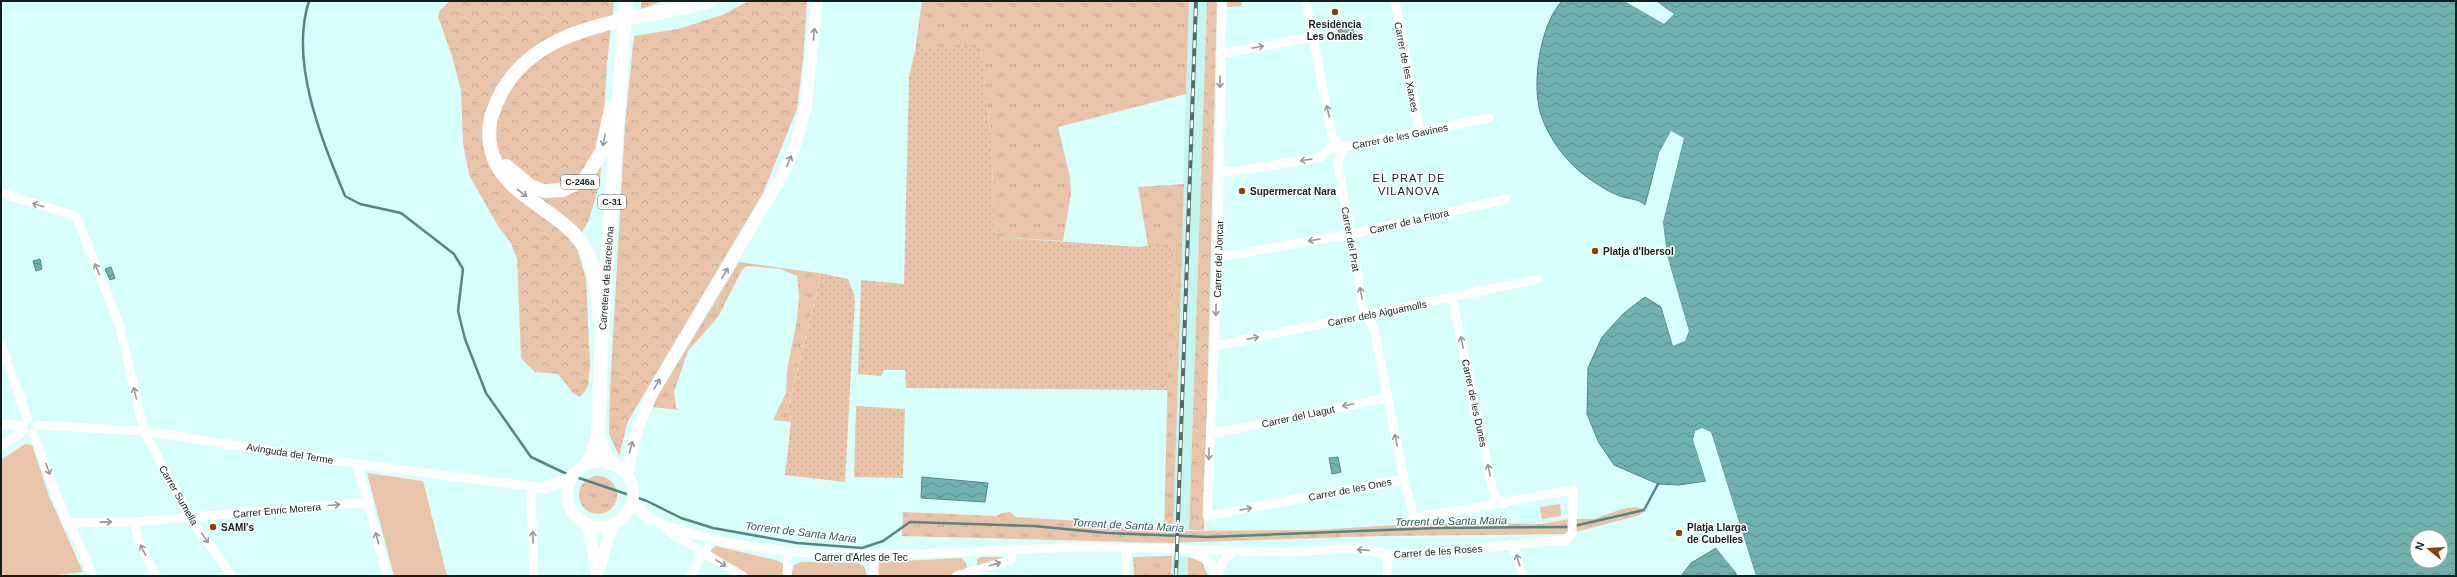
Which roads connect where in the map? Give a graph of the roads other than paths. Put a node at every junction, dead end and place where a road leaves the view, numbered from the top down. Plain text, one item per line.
1 (626, 1) edge
2 (710, 1) edge
3 (817, 1) edge
4 (1222, 1) edge
5 (1306, 1) edge
6 (1395, 1) edge
7 (1313, 37) junction
8 (1220, 54) junction
9 (621, 75) junction
10 (1489, 118) dead end
11 (1420, 132) junction
12 (488, 137) junction
13 (1341, 146) junction
14 (1220, 173) junction
15 (1, 193) edge
16 (1506, 199) dead end
17 (1351, 234) junction
18 (1218, 257) junction
19 (1538, 279) dead end
20 (1452, 298) junction
21 (1365, 314) junction
22 (602, 330) junction
23 (1, 344) edge
24 (1215, 346) junction
25 (1387, 398) junction
26 (1, 424) edge
27 (29, 427) junction
28 (144, 431) junction
29 (1210, 434) junction
30 (598, 436) junction
31 (1, 446) edge
32 (588, 463) junction
33 (610, 463) junction
34 (357, 464) junction
35 (627, 475) junction
36 (573, 476) junction
37 (1404, 479) junction
38 (539, 488) junction
39 (632, 496) junction
40 (1494, 496) junction
41 (368, 502) junction
42 (568, 502) junction
43 (1504, 504) junction
44 (1487, 506) junction
45 (625, 515) junction
46 (1207, 516) joint
47 (190, 518) junction
48 (649, 519) junction
49 (134, 522) junction
50 (67, 523) junction
51 (588, 524) junction
52 (612, 525) junction
53 (665, 526) junction
54 (710, 540) junction
55 (1566, 540) joint
56 (1512, 543) junction
57 (1127, 548) junction
58 (1190, 550) junction
59 (1234, 551) junction
60 (1013, 552) junction
61 (704, 553) junction
62 (971, 554) junction
63 (1388, 554) junction
64 (788, 555) junction
65 (874, 559) junction
66 (598, 574) edge
67 (971, 574) edge
68 (93, 576) edge
69 (156, 576) edge
70 (232, 576) edge
71 (387, 576) edge
72 (534, 576) edge
73 (690, 576) edge
74 (743, 576) edge
75 (787, 576) edge
76 (874, 576) edge
77 (956, 576) edge
78 (1125, 576) edge
79 (1217, 576) edge
80 (1387, 576) edge
81 (1523, 576) edge

1 - 9 highway, Carretera de Barcelona / C-31
2 - 12 highway
35 -> 3 main road
4 - 8 street, Carrer del Joncar
5 - 7 street
6 - 11 street, Carrer de les Xarxes
8 -> 7 street
13 -> 7 street
8 -> 14 street, Carrer del Joncar
9 -> 12 highway, C-246a
9 - 22 highway, Carretera de Barcelona / C-31
10 - 11 street, Carrer de les Gavines
11 - 13 street, Carrer de les Gavines
12 -> 22 highway
13 -> 14 street, Carrer de les Gavines
13 - 17 street, Carrer del Prat
14 - 18 street, Carrer del Joncar
28 -> 15 street, Carrer Sumella
16 - 17 street, Carrer de la Fitora
17 -> 18 street, Carrer de la Fitora
21 -> 17 street, Carrer del Prat
18 -> 24 street, Carrer del Joncar
19 - 20 street, Carrer dels Aiguamolls
20 - 21 street, Carrer dels Aiguamolls
40 -> 20 street, Carrer de les Dunes
24 -> 21 street, Carrer dels Aiguamolls
21 - 25 street, Carrer del Prat
22 - 30 highway, Carretera de Barcelona / C-31
23 - 27 street
24 - 29 street, Carrer del Joncar
25 -> 29 street, Carrer del Llagut
37 -> 25 street, Carrer del Prat
26 - 27 street, Avinguda del Terme
27 - 28 street, Avinguda del Terme
27 - 31 street
27 -> 50 street
28 - 34 street, Avinguda del Terme
28 - 47 street, Carrer Sumella
29 -> 46 street, Carrer del Joncar
30 - 32 highway, C-31
30 - 33 highway, C-31
32 - 33 main road
32 - 36 main road
33 - 35 main road
34 - 38 street, Avinguda del Terme
34 - 41 street
35 - 39 main road
36 - 38 main road
36 - 42 main road
37 - 44 street, Carrer de les Ones
46 -> 37 street, Carrer de les Ones
38 - 42 main road
72 -> 38 street
39 - 45 main road
39 - 48 main road
40 - 43 street
40 - 44 street
47 -> 41 street, Carrer Enric Morera
71 -> 41 street
42 - 51 main road
43 - 44 street, Carrer de les Ones
43 - 55 street, Carrer de les Ones
45 - 48 main road
45 - 52 main road
47 - 49 street, Carrer Enric Morera
47 -> 70 street, Carrer Sumella
48 - 53 street, Carrer d'Arles de Tec
50 -> 49 street, Carrer Enric Morera
69 -> 49 street
50 - 68 street
51 - 52 main road
51 - 66 main road
52 - 66 main road
53 - 54 street, Carrer d'Arles de Tec
53 - 61 street, Carrer d'Arles de Tec
54 - 61 street
54 - 64 street, Carrer d'Arles de Tec
55 - 56 street, Carrer de les Roses
56 - 63 street, Carrer de les Roses
81 -> 56 street
57 - 58 street, Carrer d'Arles de Tec
57 - 60 street, Carrer d'Arles de Tec
57 - 78 street
58 - 59 street, Carrer de les Roses
58 - 79 street
63 -> 59 street, Carrer de les Roses
59 - 79 street
60 - 62 street, Carrer d'Arles de Tec
67 -> 60 street
61 - 73 street
61 -> 74 street, Carrer d'Arles de Tec
62 - 65 street, Carrer d'Arles de Tec
62 - 67 street
63 - 80 street
64 - 65 street, Carrer d'Arles de Tec
64 - 75 street
65 - 76 street
67 - 77 street

